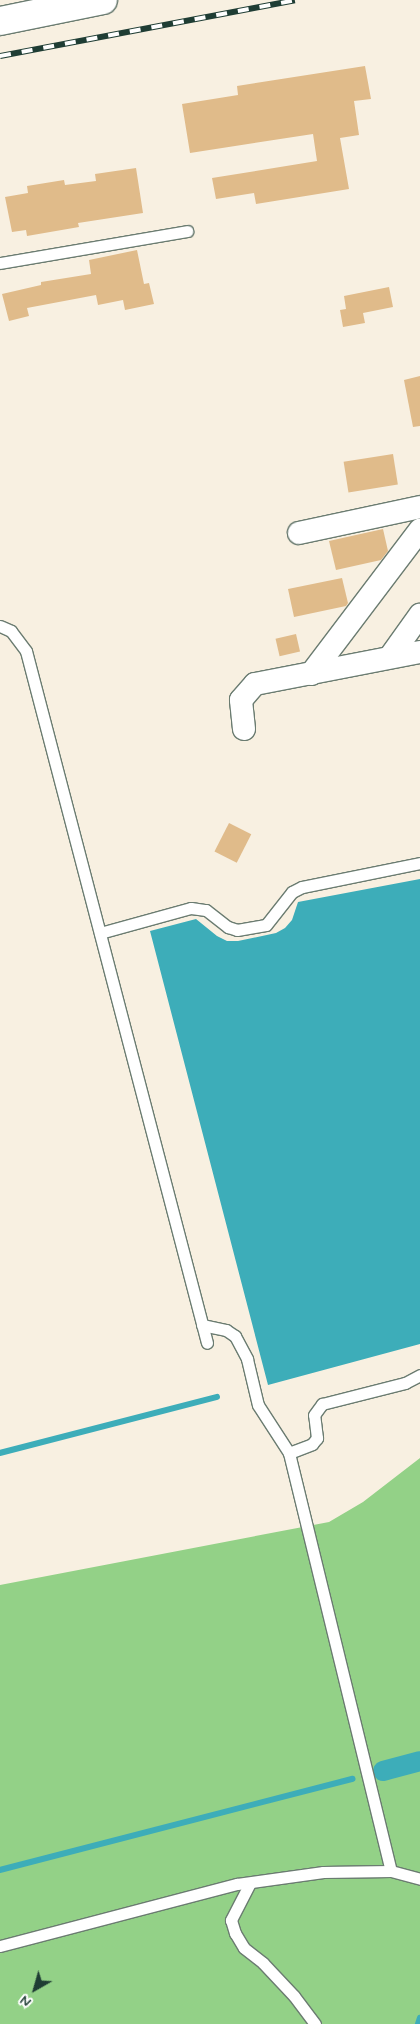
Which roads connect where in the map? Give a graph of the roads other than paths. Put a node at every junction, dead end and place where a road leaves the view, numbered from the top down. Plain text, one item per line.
1 (103, 0) edge
2 (0, 22) edge
3 (187, 231) dead end
4 (0, 263) edge
5 (420, 507) edge
6 (420, 530) edge
7 (299, 533) dead end
8 (420, 615) edge
9 (0, 626) edge
10 (420, 652) edge
11 (390, 657) junction
12 (311, 674) junction
13 (244, 729) dead end
14 (420, 863) edge
15 (100, 933) junction
16 (202, 1325) junction
17 (206, 1343) dead end
18 (420, 1375) edge
19 (289, 1453) junction
20 (391, 1871) junction
21 (420, 1879) edge
22 (250, 1883) junction
23 (0, 1946) edge
24 (315, 2024) edge

1 - 2 main road
3 - 4 lane
5 - 7 street
6 - 12 street
8 - 11 street
9 - 15 lane
10 - 11 street
11 - 12 street
12 - 13 street
14 - 15 lane
15 - 16 lane
16 - 17 lane
16 - 19 lane
18 - 19 lane
19 - 20 lane
20 - 21 lane
20 - 22 lane
22 - 23 lane
22 - 24 lane

